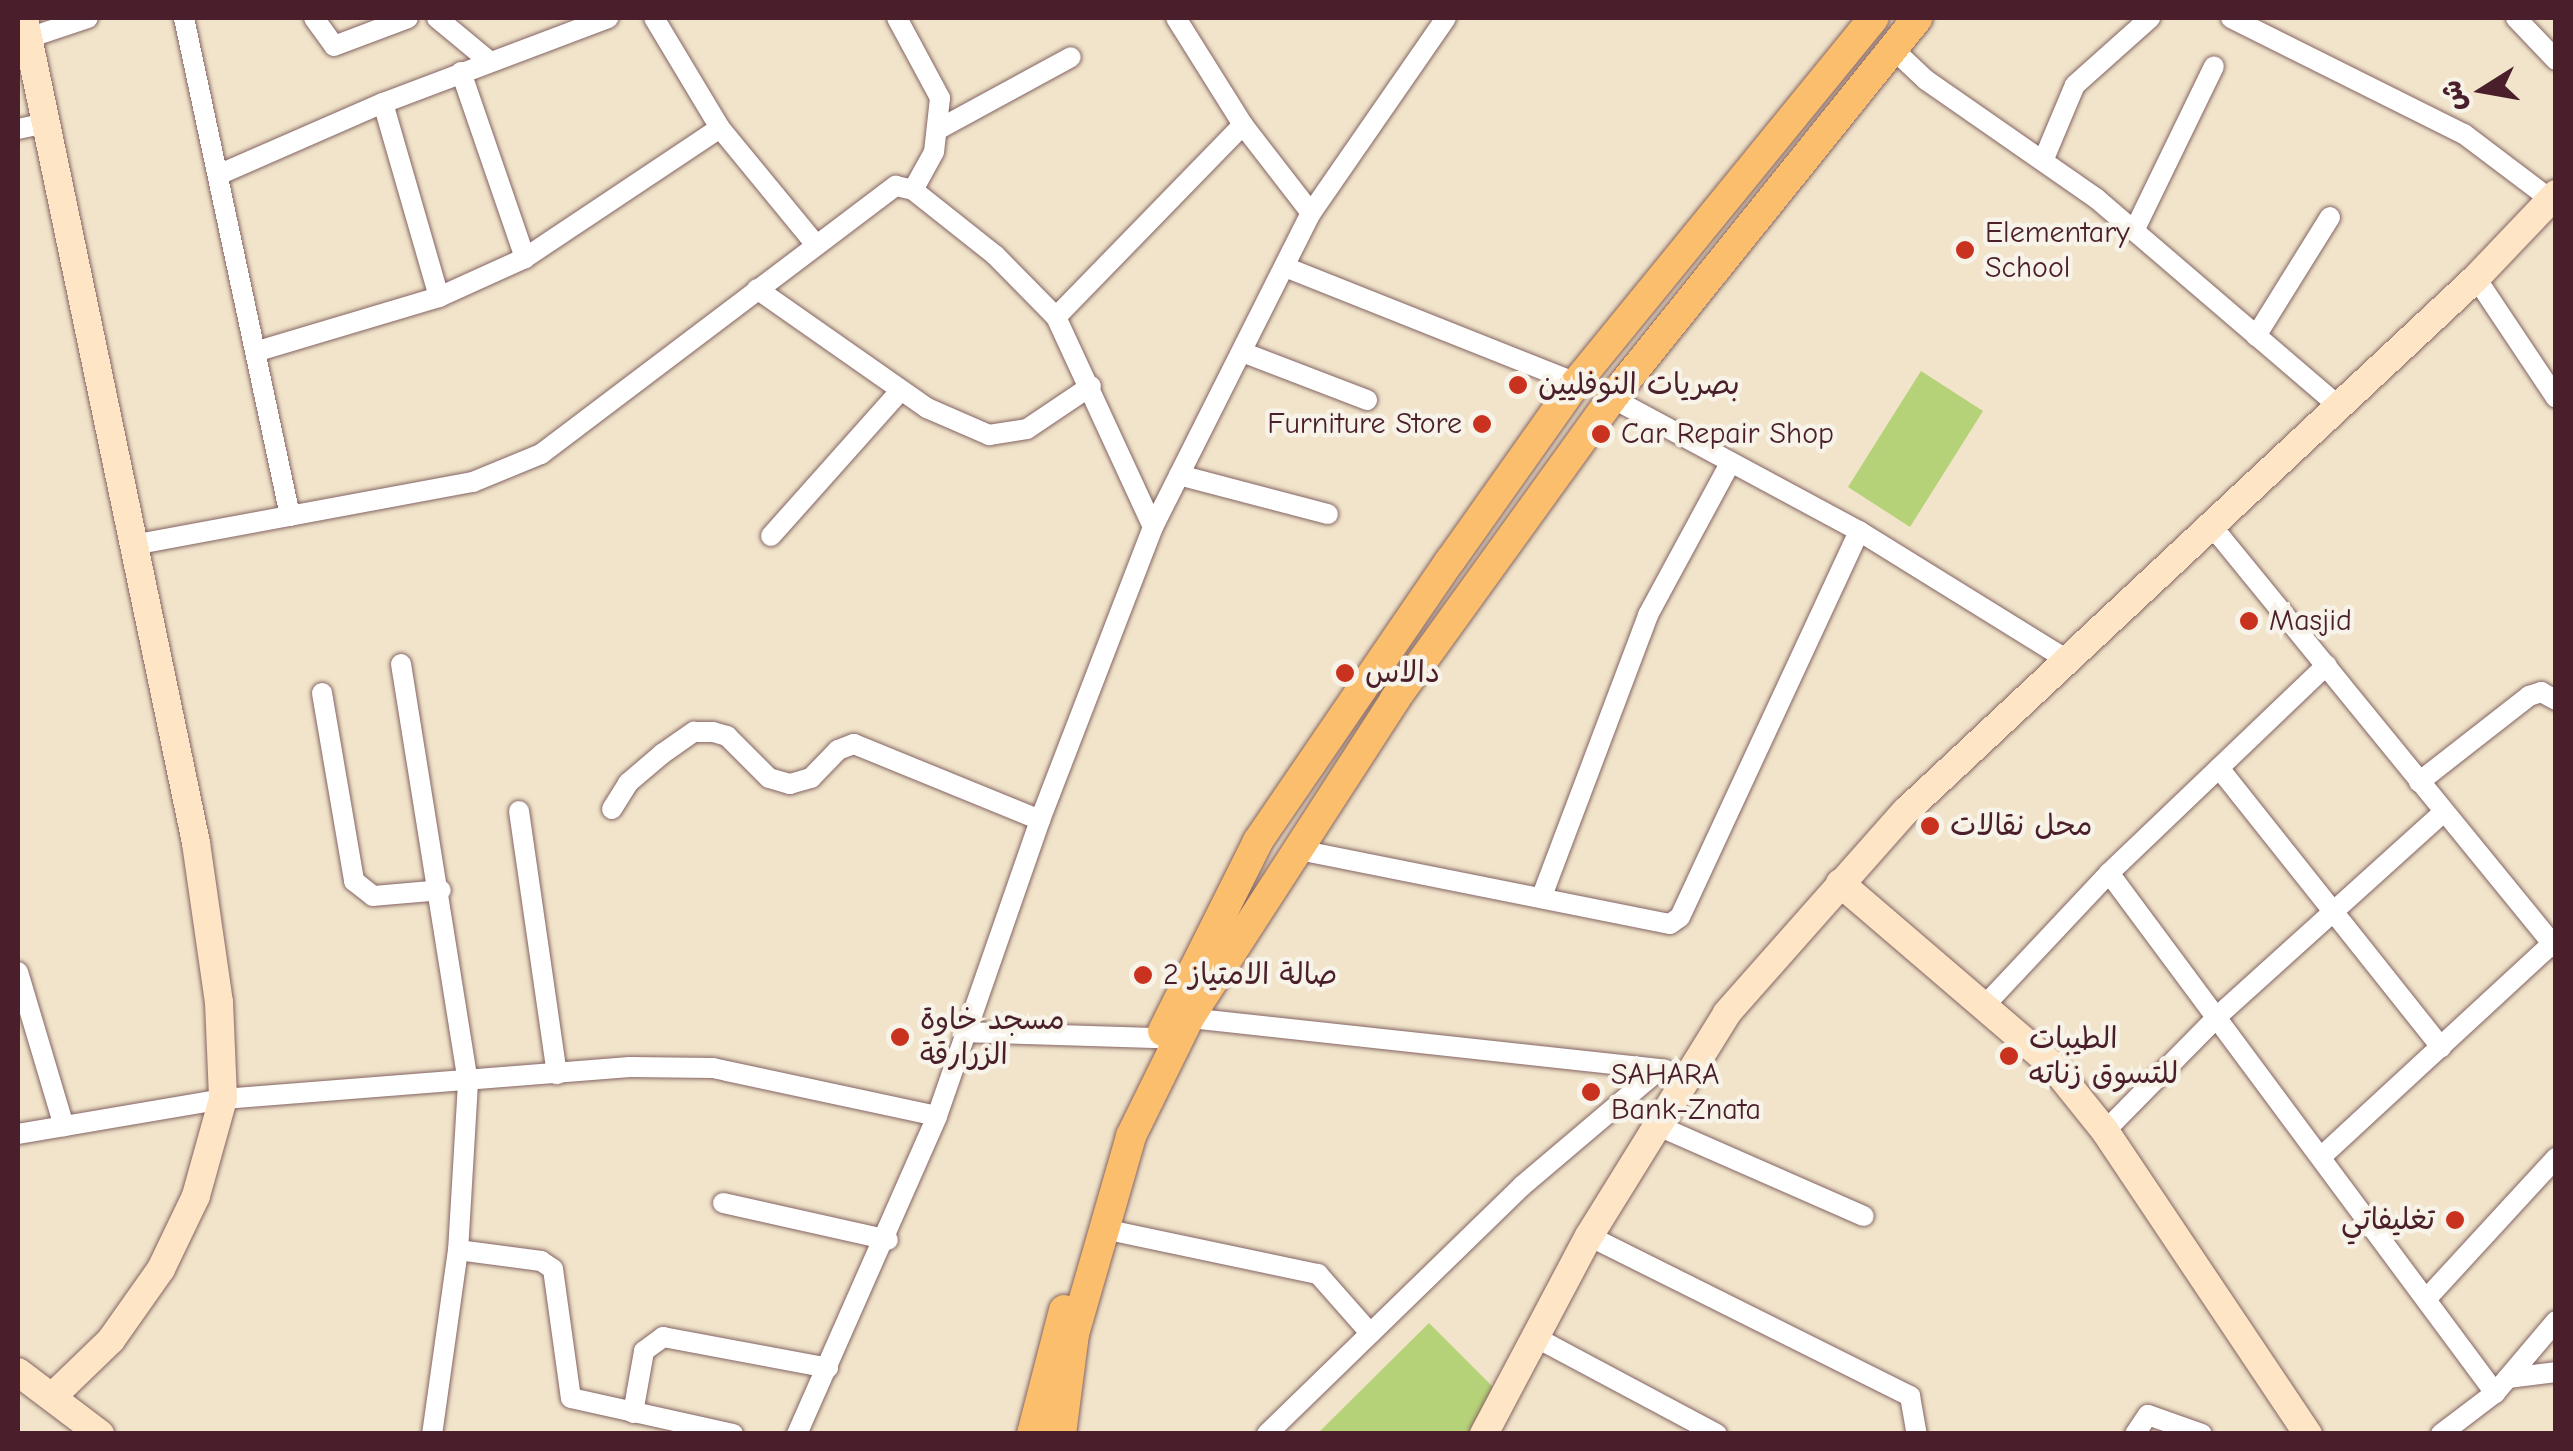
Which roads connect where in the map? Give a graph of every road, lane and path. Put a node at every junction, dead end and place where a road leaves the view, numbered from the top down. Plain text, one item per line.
1 (88, 18) edge
2 (184, 18) edge
3 (314, 18) edge
4 (408, 18) edge
5 (437, 18) edge
6 (608, 18) edge
7 (654, 18) edge
8 (897, 18) edge
9 (1176, 18) edge
10 (1446, 18) edge
11 (1874, 18) edge
12 (1918, 18) edge
13 (2150, 18) edge
14 (2230, 18) edge
15 (2516, 18) edge
16 (26, 28) edge
17 (1892, 48) junction
18 (1071, 57) dead end
19 (2556, 60) edge
20 (489, 61) junction
21 (2214, 66) dead end
22 (461, 72) junction
23 (383, 103) junction
24 (46, 124) junction
25 (1243, 125) junction
26 (18, 128) edge
27 (720, 128) junction
28 (939, 130) junction
29 (2043, 161) junction
30 (218, 175) junction
31 (913, 190) junction
32 (2553, 197) edge
33 (1311, 212) junction
34 (2330, 216) dead end
35 (2134, 231) junction
36 (816, 244) junction
37 (525, 258) junction
38 (1285, 267) junction
39 (2476, 278) junction
40 (757, 290) junction
41 (439, 297) junction
42 (1056, 317) junction
43 (2256, 336) junction
44 (258, 350) junction
45 (1242, 352) junction
46 (1576, 383) junction
47 (1091, 386) junction
48 (901, 390) junction
49 (1612, 398) junction
50 (2556, 398) edge
51 (1367, 400) dead end
52 (2340, 407) junction
53 (1729, 465) junction
54 (1179, 475) junction
55 (1328, 514) dead end
56 (290, 516) junction
57 (2211, 525) junction
58 (1153, 528) junction
59 (1858, 531) junction
60 (771, 536) dead end
61 (138, 544) junction
62 (2067, 660) junction
63 (401, 664) dead end
64 (2327, 664) junction
65 (1368, 680) junction
66 (322, 693) dead end
67 (1395, 698) junction
68 (2556, 700) edge
69 (2219, 768) junction
70 (2419, 782) junction
71 (612, 809) dead end
72 (520, 811) dead end
73 (2444, 812) junction
74 (1040, 820) junction
75 (1294, 849) junction
76 (2109, 872) junction
77 (1840, 883) junction
78 (441, 890) junction
79 (1542, 896) junction
80 (2336, 910) junction
81 (2554, 946) edge
82 (18, 972) edge
83 (1986, 1003) junction
84 (2219, 1015) junction
85 (24, 1018) edge
86 (1190, 1018) junction
87 (964, 1032) junction
88 (1160, 1038) junction
89 (2441, 1047) junction
90 (1659, 1070) junction
91 (1688, 1072) junction
92 (557, 1074) junction
93 (468, 1083) junction
94 (223, 1099) junction
95 (938, 1116) junction
96 (1654, 1124) junction
97 (64, 1126) junction
98 (2105, 1131) junction
99 (18, 1134) edge
100 (2322, 1156) junction
101 (2556, 1158) edge
102 (724, 1202) dead end
103 (1864, 1216) dead end
104 (1104, 1230) junction
105 (1589, 1236) junction
106 (888, 1240) junction
107 (458, 1250) junction
108 (2428, 1296) junction
109 (2556, 1321) edge
110 (1370, 1334) junction
111 (1535, 1338) junction
112 (828, 1368) junction
113 (18, 1372) edge
114 (2556, 1372) edge
115 (2501, 1386) junction
116 (52, 1397) junction
117 (633, 1413) junction
118 (100, 1434) edge
119 (432, 1434) edge
120 (733, 1434) edge
121 (798, 1434) edge
122 (1032, 1434) edge
123 (1062, 1434) edge
124 (1267, 1434) edge
125 (1484, 1434) edge
126 (1718, 1434) edge
127 (1916, 1434) edge
128 (2135, 1434) edge
129 (2202, 1434) edge
130 (2308, 1434) edge
131 (2441, 1434) edge

1 - 16 street
2 - 30 street
3 - 4 street
5 - 20 street
6 - 20 street
7 - 27 street
8 - 28 street
9 - 25 street
10 - 33 street
11 - 46 main road
12 - 17 main road
13 - 29 street
14 - 32 street
15 - 19 street
16 - 24 street
17 - 29 street
17 - 49 main road
18 - 28 street
20 - 22 street
21 - 35 street
22 - 23 street
22 - 37 street
23 - 30 street
23 - 41 street
24 - 26 street
24 - 61 street
25 - 33 street
25 - 42 street
27 - 36 street
27 - 37 street
28 - 31 street
29 - 35 street
30 - 44 street
31 - 36 street
31 - 42 street
32 - 39 street
33 - 38 street
34 - 43 street
35 - 43 street
36 - 40 street
37 - 41 street
38 - 45 street
38 - 46 street
39 - 50 street
39 - 52 street
40 - 48 street
40 - 56 street
41 - 44 street
42 - 47 street
43 - 52 street
44 - 56 street
45 - 51 street
45 - 54 street
46 - 65 main road
47 - 48 street
47 - 58 street
48 - 60 street
49 - 53 street
49 - 67 main road
52 - 57 street
53 - 59 street
53 - 79 street
54 - 55 street
54 - 58 street
56 - 61 street
57 - 62 street
57 - 64 street
58 - 74 street
59 - 62 street
59 - 79 street
61 - 94 street
62 - 77 street
63 - 78 street
64 - 69 street
64 - 70 street
65 - 67 main road
65 - 88 main road
66 - 78 street
67 - 75 main road
68 - 70 street
69 - 76 street
69 - 80 street
70 - 73 street
71 - 74 street
72 - 92 street
73 - 80 street
73 - 81 street
74 - 87 street
75 - 79 street
75 - 86 main road
76 - 83 street
76 - 84 street
77 - 83 street
77 - 91 street
78 - 93 street
80 - 84 street
80 - 89 street
81 - 89 street
82 - 85 street
83 - 98 street
84 - 98 street
84 - 100 street
85 - 97 street
86 - 90 street
86 - 104 main road
87 - 88 street
87 - 95 street
88 - 122 main road
89 - 100 street
90 - 91 street
90 - 110 street
91 - 96 street
92 - 93 street
92 - 95 street
93 - 94 street
93 - 107 street
94 - 97 street
94 - 116 street
95 - 106 street
96 - 103 street
96 - 105 street
97 - 99 street
98 - 130 street
100 - 108 street
101 - 108 street
102 - 106 street
104 - 110 street
104 - 123 main road
105 - 111 street
105 - 127 street
106 - 112 street
107 - 117 street
107 - 119 street
108 - 115 street
109 - 115 street
110 - 124 street
111 - 125 street
111 - 126 street
112 - 117 street
112 - 121 street
113 - 116 street
114 - 115 street
115 - 131 street
116 - 118 street
117 - 120 street
128 - 129 street

